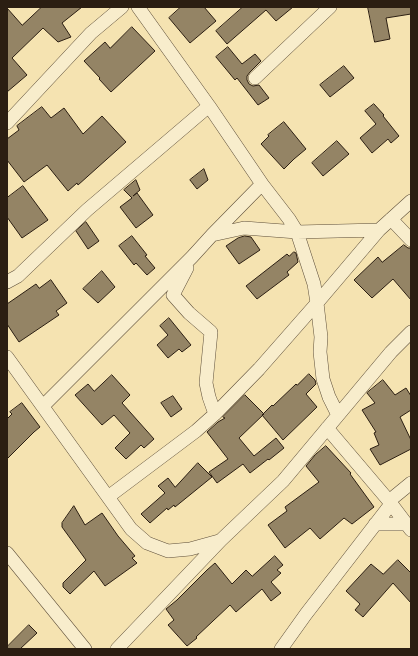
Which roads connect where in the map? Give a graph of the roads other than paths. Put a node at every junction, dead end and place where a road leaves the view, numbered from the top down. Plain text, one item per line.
1 (122, 7) edge
2 (138, 7) edge
3 (330, 7) edge
4 (255, 78) dead end
5 (209, 106) junction
6 (7, 123) edge
7 (262, 184) junction
8 (411, 201) edge
9 (391, 219) junction
10 (379, 230) junction
11 (297, 232) junction
12 (212, 235) junction
13 (411, 240) edge
14 (192, 257) junction
15 (7, 282) edge
16 (317, 303) junction
17 (411, 332) edge
18 (7, 357) edge
19 (209, 397) junction
20 (43, 406) junction
21 (215, 414) junction
22 (338, 415) junction
23 (327, 428) junction
24 (196, 431) junction
25 (411, 483) edge
26 (108, 497) junction
27 (390, 502) junction
28 (375, 524) junction
29 (409, 527) edge
30 (221, 540) junction
31 (7, 553) edge
32 (85, 649) edge
33 (117, 649) edge
34 (281, 649) edge

1 - 6 street
2 - 5 street
3 - 4 street
5 - 7 street
5 - 15 street
7 - 11 street
7 - 12 street
8 - 9 street
9 - 10 street
9 - 13 street
10 - 11 street
10 - 16 street
11 - 12 street
11 - 16 street
12 - 14 street
14 - 19 street
14 - 20 street
16 - 21 street
16 - 22 street
17 - 22 street
18 - 20 street
19 - 21 street
19 - 24 street
20 - 26 street
21 - 24 street
22 - 23 street
23 - 27 street
23 - 30 street
24 - 26 street
25 - 27 street
26 - 30 street
27 - 28 street
27 - 29 street
28 - 29 street
28 - 34 street
30 - 33 street
31 - 32 street

